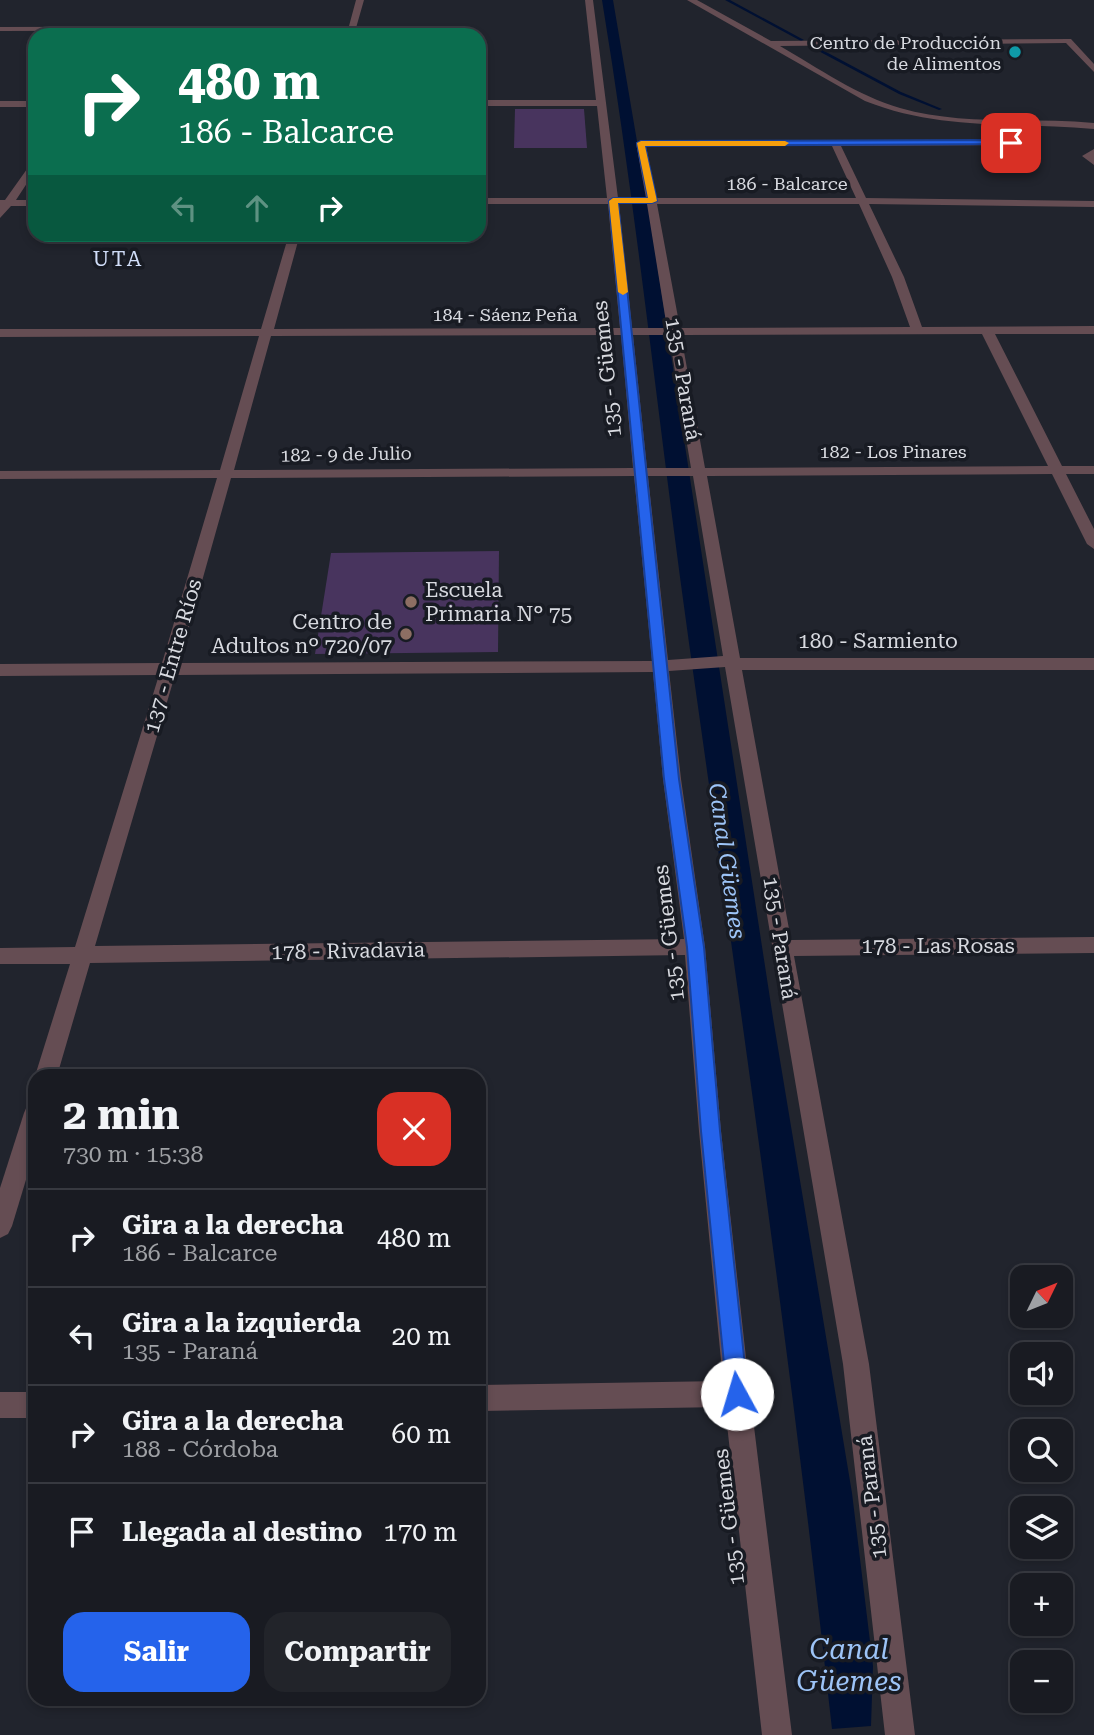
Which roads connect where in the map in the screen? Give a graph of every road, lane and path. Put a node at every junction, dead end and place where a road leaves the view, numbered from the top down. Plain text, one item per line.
1 (360, 0) edge
2 (589, 0) edge
3 (691, 0) edge
4 (352, 28) edge
5 (0, 29) edge
6 (28, 30) edge
7 (768, 44) junction
8 (1094, 69) edge
9 (486, 103) edge
10 (601, 103) junction
11 (0, 104) edge
12 (28, 104) edge
13 (1094, 126) edge
14 (835, 143) junction
15 (1011, 143) dead end
16 (1094, 152) edge
17 (1094, 162) edge
18 (28, 173) edge
19 (486, 201) edge
20 (617, 201) junction
21 (648, 201) junction
22 (863, 201) junction
23 (28, 202) edge
24 (4, 203) edge
25 (1092, 207) edge
26 (0, 215) edge
27 (293, 242) edge
28 (669, 330) junction
29 (1094, 330) edge
30 (634, 331) junction
31 (918, 331) junction
32 (986, 331) junction
33 (267, 332) junction
34 (0, 333) edge
35 (646, 470) junction
36 (1056, 470) junction
37 (1094, 470) edge
38 (696, 471) junction
39 (225, 474) junction
40 (0, 475) edge
41 (1094, 544) edge
42 (729, 663) junction
43 (1094, 664) edge
44 (671, 665) junction
45 (169, 668) junction
46 (0, 670) edge
47 (1094, 945) edge
48 (695, 947) junction
49 (781, 948) junction
50 (84, 955) junction
51 (0, 956) edge
52 (48, 1069) edge
53 (28, 1136) edge
54 (0, 1226) edge
55 (737, 1394) junction
56 (486, 1398) edge
57 (0, 1405) edge
58 (28, 1405) edge
59 (777, 1735) edge
60 (900, 1735) edge

1 - 4 street
2 - 10 street, 135 - Güemes
3 - 7 street
5 - 6 street
7 - 8 street
7 - 13 street
9 - 10 street
10 - 20 street, 135 - Güemes
11 - 12 street
14 - 15 street
14 - 21 street, 135 - Paraná
14 - 22 street
16 - 17 street
18 - 24 street
19 - 20 street, 186 - Balcarce
20 - 21 street, 186 - Balcarce
20 - 30 street, 135 - Güemes
21 - 22 street, 186 - Balcarce
21 - 28 street, 135 - Paraná
22 - 25 street, 186 - Balcarce
22 - 31 street
23 - 24 street
24 - 26 street
27 - 33 street, 137 - Entre Ríos
28 - 30 street, 184 - Sáenz Peña
28 - 31 street, 184 - Sáenz Peña
28 - 38 street, 135 - Paraná
29 - 32 street, 184 - Sáenz Peña
30 - 33 street, 184 - Sáenz Peña
30 - 35 street, 135 - Güemes
31 - 32 street, 184 - Sáenz Peña
32 - 36 street
33 - 34 street, 184 - Sáenz Peña
33 - 39 street, 137 - Entre Ríos
35 - 38 street, 182 - 9 de Julio
35 - 39 street, 182 - 9 de Julio
35 - 44 street, 135 - Güemes
36 - 37 street, 182 - Los Pinares
36 - 38 street, 182 - Los Pinares
36 - 41 street
38 - 42 street, 135 - Paraná
39 - 40 street, 182 - 9 de Julio
39 - 45 street, 137 - Entre Ríos
42 - 43 street, 180 - Sarmiento
42 - 44 street, 180 - Sarmiento
42 - 49 street, 135 - Paraná
44 - 45 street, 180 - Sarmiento
44 - 48 street, 135 - Güemes
45 - 46 street, 180 - Sarmiento
45 - 50 street, 137 - Entre Ríos
47 - 49 street, 178 - Las Rosas
48 - 50 street, 178 - Rivadavia
48 - 55 street, 135 - Güemes
49 - 60 street, 135 - Paraná
50 - 51 street, 178 - Rivadavia
50 - 52 street, 137 - Entre Ríos
53 - 54 street
55 - 56 street
55 - 59 street, 135 - Güemes
57 - 58 street

